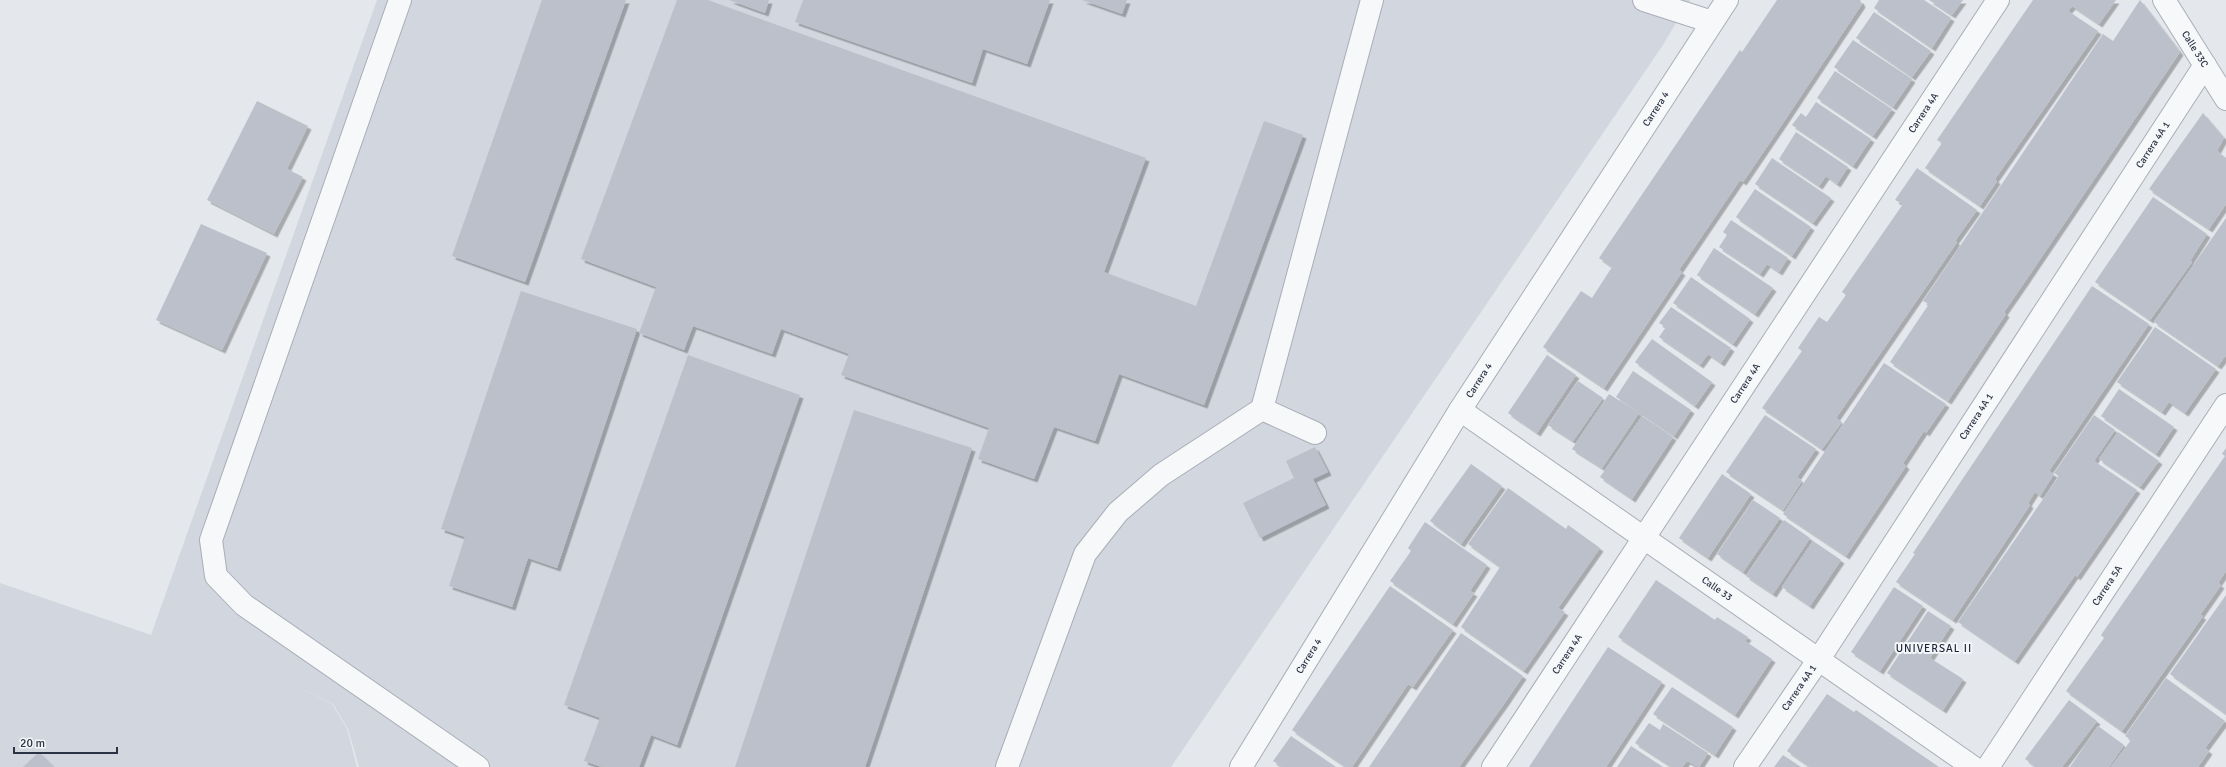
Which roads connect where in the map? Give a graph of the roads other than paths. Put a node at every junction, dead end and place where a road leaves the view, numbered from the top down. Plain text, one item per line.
1 (400, 0) edge
2 (1372, 0) edge
3 (1644, 0) edge
4 (1726, 0) edge
5 (1998, 0) edge
6 (2164, 0) edge
7 (1712, 22) junction
8 (2205, 64) junction
9 (2226, 99) edge
10 (2226, 405) edge
11 (1262, 409) junction
12 (1460, 410) junction
13 (1315, 433) dead end
14 (1643, 539) junction
15 (1819, 659) junction
16 (478, 767) edge
17 (1007, 767) edge
18 (1241, 767) edge
19 (1493, 767) edge
20 (1745, 767) edge
21 (1973, 767) edge
22 (1988, 767) edge

1 - 16 street
2 - 11 street
3 - 7 street
4 - 7 street, Carrera 4
5 - 14 street, Carrera 4A
6 - 8 street, Calle 33C
7 - 12 street, Carrera 4
8 - 9 street, Calle 33C
8 - 15 street, Carrera 4A 1
10 - 22 street, Carrera 5A
11 - 13 street
11 - 17 street
12 - 14 street, Calle 33
12 - 18 street, Carrera 4
14 - 15 street, Calle 33
14 - 19 street, Carrera 4A
15 - 20 street, Carrera 4A 1
15 - 21 street, Calle 33

